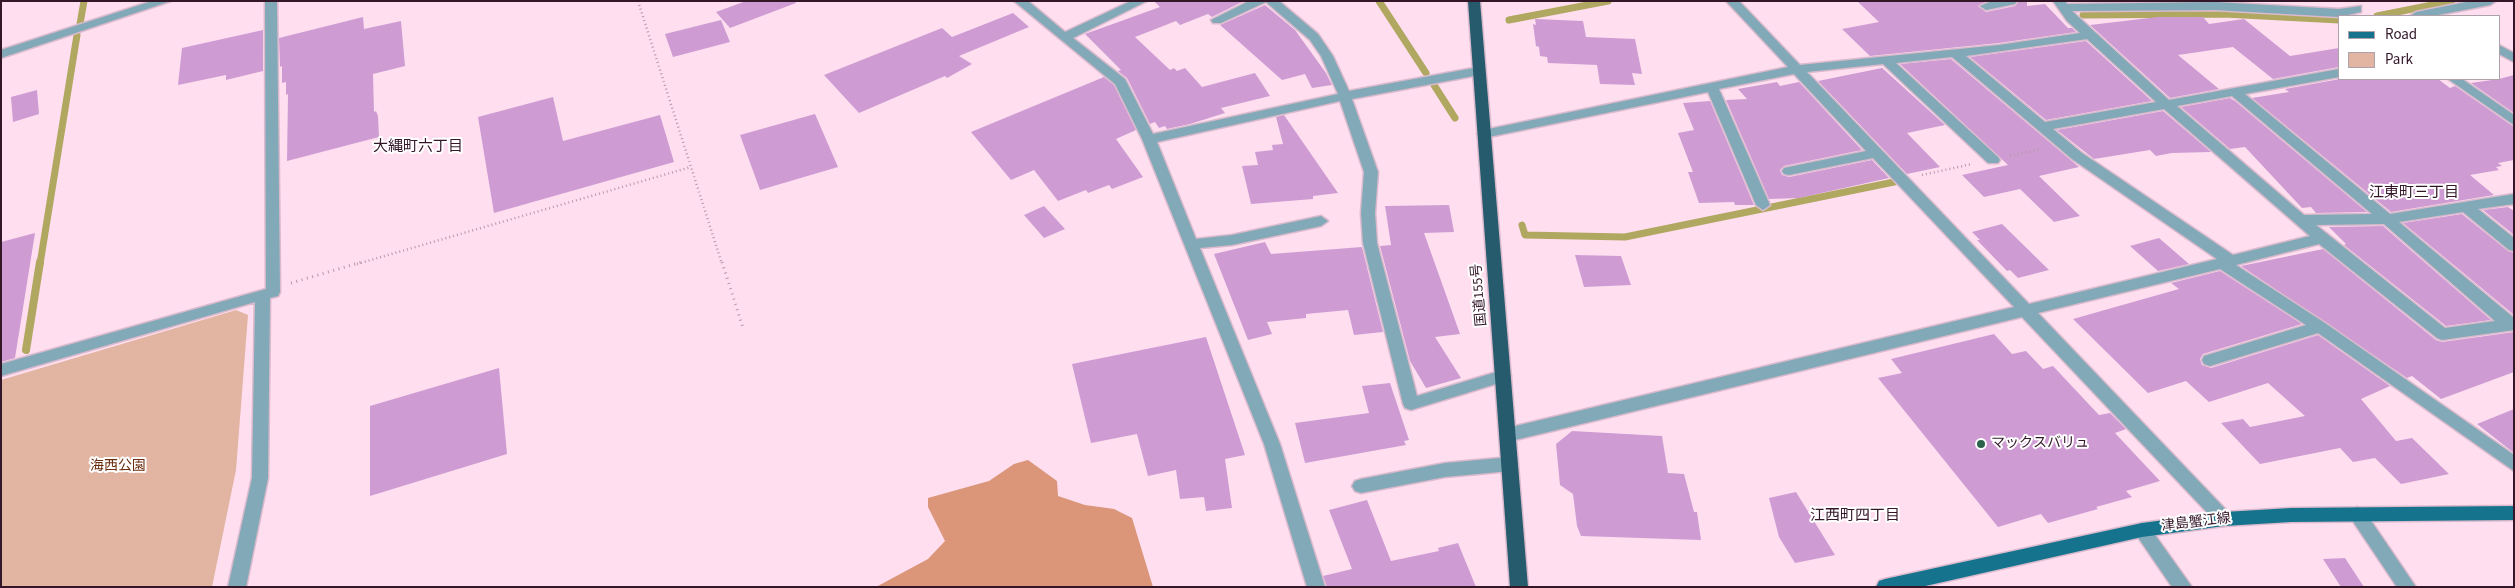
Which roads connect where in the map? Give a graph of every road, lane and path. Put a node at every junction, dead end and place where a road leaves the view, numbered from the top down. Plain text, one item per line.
1 (165, 1) edge
2 (271, 1) edge
3 (638, 1) edge
4 (1020, 1) edge
5 (1142, 1) edge
6 (1260, 1) edge
7 (1271, 1) edge
8 (1474, 1) edge
9 (1732, 1) edge
10 (2011, 1) edge
11 (2346, 1) edge
12 (2490, 1) edge
13 (2062, 4) edge
14 (1986, 6) dead end
15 (2362, 13) edge
16 (2445, 14) edge
17 (2430, 15) edge
18 (1216, 20) dead end
19 (2090, 35) junction
20 (1064, 37) junction
21 (2500, 50) edge
22 (1, 54) edge
23 (1956, 54) junction
24 (2514, 58) edge
25 (1887, 61) junction
26 (1798, 69) junction
27 (1479, 71) junction
28 (2338, 73) edge
29 (2455, 80) edge
30 (1712, 87) junction
31 (2235, 92) junction
32 (1345, 96) junction
33 (2167, 105) junction
34 (2514, 121) edge
35 (2041, 127) junction
36 (1484, 134) junction
37 (1150, 139) junction
38 (1876, 153) junction
39 (1993, 160) dead end
40 (691, 167) junction
41 (1789, 170) dead end
42 (2514, 199) edge
43 (1763, 205) dead end
44 (2467, 208) junction
45 (2387, 219) junction
46 (2302, 220) junction
47 (1321, 221) dead end
48 (2322, 238) junction
49 (1192, 244) junction
50 (2514, 246) edge
51 (2227, 262) junction
52 (268, 291) junction
53 (2026, 312) junction
54 (2512, 324) edge
55 (2320, 327) junction
56 (743, 328) dead end
57 (2210, 360) dead end
58 (1, 370) edge
59 (1503, 376) junction
60 (1508, 435) junction
61 (1510, 464) junction
62 (2514, 464) edge
63 (1361, 486) dead end
64 (2514, 513) edge
65 (2357, 514) junction
66 (2224, 519) junction
67 (2142, 530) junction
68 (237, 587) edge
69 (1316, 587) edge
70 (1520, 587) edge
71 (1885, 587) edge
72 (2183, 587) edge
73 (2407, 587) edge

1 - 22 street
2 - 52 street
3 - 40 path
4 - 20 street
5 - 20 street
6 - 18 street
7 - 32 street
8 - 27 highway, 国道155号
9 - 26 street
10 - 14 street
11 - 15 street
12 - 16 street
13 - 15 street
13 - 19 street
16 - 17 street
19 - 23 street
19 - 33 street
20 - 37 street
21 - 24 street
23 - 25 street
23 - 35 street
25 - 26 street
25 - 39 street
26 - 30 street
26 - 38 street
27 - 32 street
27 - 36 highway, 国道155号
28 - 31 street
29 - 34 street
30 - 36 street
30 - 43 street
31 - 33 street
31 - 45 street
32 - 37 street
32 - 59 street
33 - 35 street
33 - 46 street
35 - 51 street
36 - 59 highway, 国道155号
37 - 49 street
38 - 41 street
38 - 53 street
40 - 52 path
40 - 56 path
42 - 44 street
44 - 45 street
44 - 50 street
45 - 46 street
45 - 54 street
46 - 48 street
47 - 49 street
48 - 51 street
48 - 54 street
49 - 69 street
51 - 53 street
51 - 55 street
52 - 58 street
52 - 68 street
53 - 60 street
53 - 66 street
55 - 57 street
55 - 62 street
59 - 60 highway, 国道155号
60 - 61 highway, 国道155号
61 - 63 street
61 - 70 highway, 国道155号
64 - 65 main road, 津島蟹江線
65 - 66 main road, 津島蟹江線
65 - 73 street
66 - 67 main road, 津島蟹江線
67 - 71 main road, 津島蟹江線
67 - 72 street

